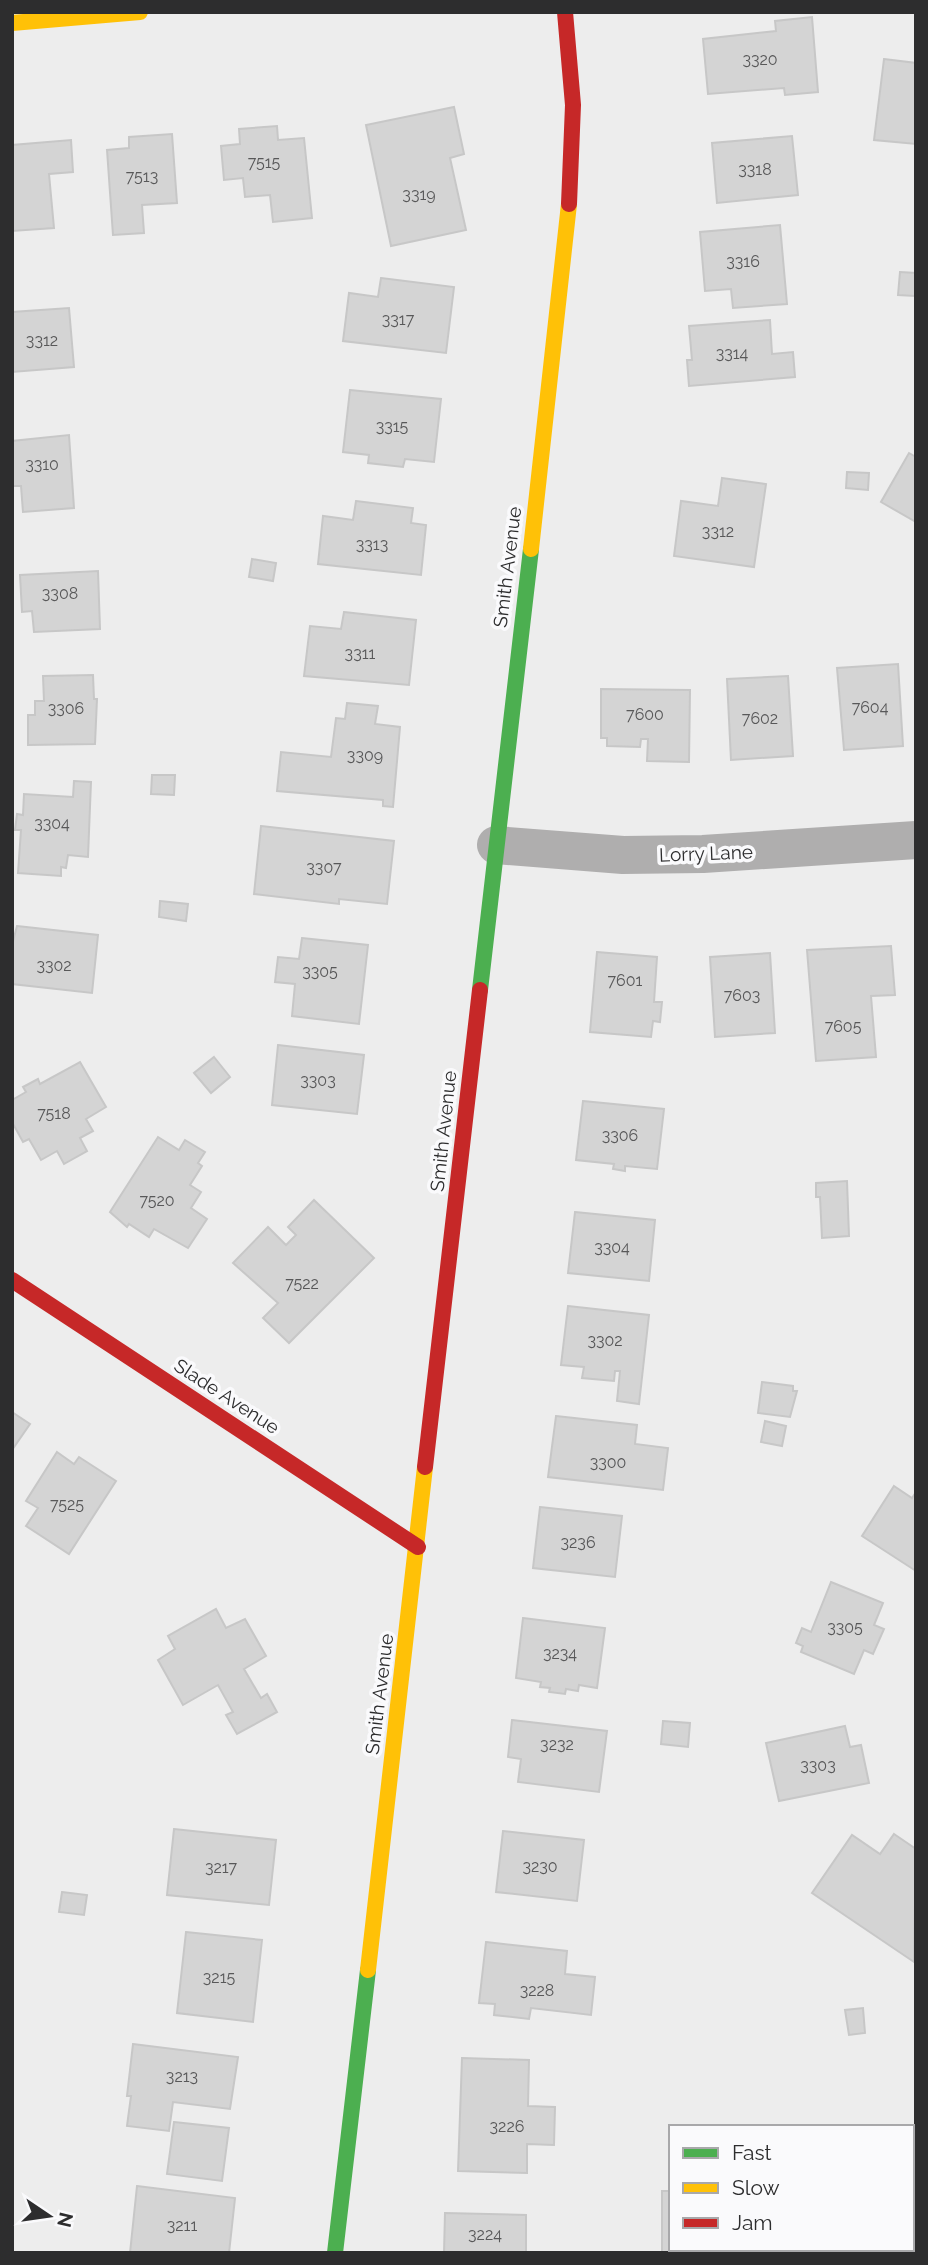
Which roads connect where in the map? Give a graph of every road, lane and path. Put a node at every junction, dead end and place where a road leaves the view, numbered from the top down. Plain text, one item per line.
1 (140, 12) edge
2 (565, 12) edge
3 (12, 23) edge
4 (916, 840) edge
5 (496, 845) junction
6 (12, 1280) edge
7 (418, 1547) junction
8 (335, 2253) edge

1 - 3 main road
2 - 5 main road, Smith Avenue
4 - 5 street, Lorry Lane
5 - 7 main road, Smith Avenue
6 - 7 main road, Slade Avenue
7 - 8 main road, Smith Avenue

